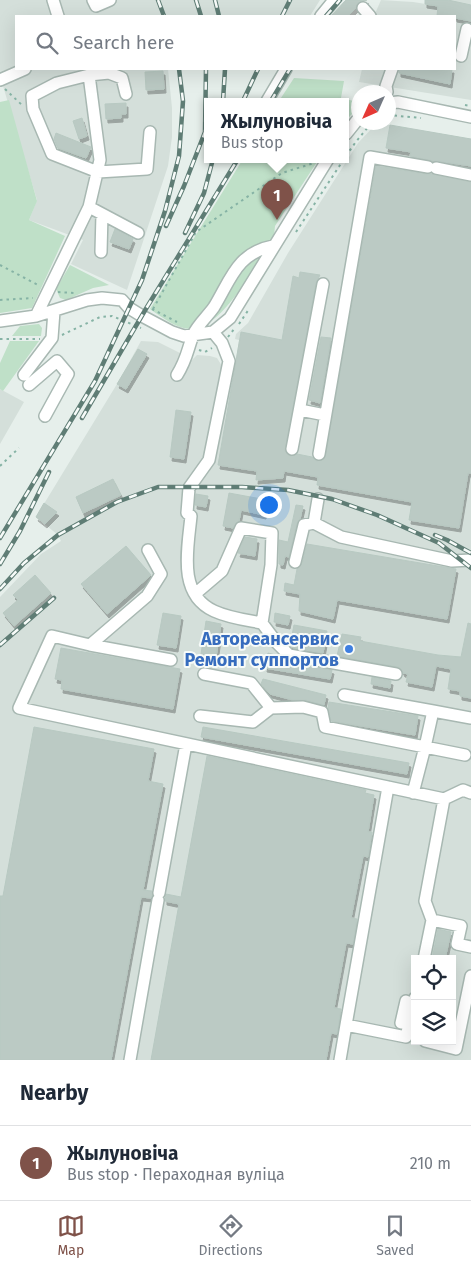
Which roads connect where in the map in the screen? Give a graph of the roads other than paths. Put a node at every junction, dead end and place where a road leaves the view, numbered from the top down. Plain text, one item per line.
1 (53, 0) edge
2 (93, 0) edge
3 (110, 0) edge
4 (334, 0) edge
5 (58, 15) edge
6 (322, 15) edge
7 (467, 29) dead end
8 (461, 56) dead end
9 (24, 70) edge
10 (285, 70) edge
11 (392, 70) edge
12 (89, 75) junction
13 (1, 85) edge
14 (386, 85) edge
15 (126, 94) dead end
16 (269, 98) edge
17 (396, 101) edge
18 (471, 117) edge
19 (150, 132) dead end
20 (326, 163) edge
21 (98, 172) junction
22 (471, 175) edge
23 (89, 207) junction
24 (102, 214) junction
25 (138, 233) dead end
26 (274, 246) junction
27 (101, 252) dead end
28 (323, 284) dead end
29 (54, 311) junction
30 (36, 316) junction
31 (0, 321) edge
32 (213, 332) junction
33 (194, 336) junction
34 (177, 374) dead end
35 (300, 410) junction
36 (325, 415) junction
37 (45, 416) dead end
38 (292, 449) dead end
39 (319, 454) dead end
40 (318, 499) dead end
41 (314, 523) junction
42 (148, 550) dead end
43 (471, 560) edge
44 (295, 562) dead end
45 (195, 594) junction
46 (262, 623) junction
47 (90, 645) junction
48 (171, 660) dead end
49 (204, 674) dead end
50 (396, 674) dead end
51 (344, 695) dead end
52 (271, 708) junction
53 (433, 711) junction
54 (200, 716) dead end
55 (471, 718) edge
56 (186, 744) junction
57 (425, 747) junction
58 (465, 755) dead end
59 (388, 787) junction
60 (471, 792) edge
61 (413, 793) junction
62 (444, 800) junction
63 (432, 920) junction
64 (471, 948) edge
65 (425, 955) edge
66 (471, 976) edge
67 (410, 999) edge
68 (346, 1025) junction
69 (406, 1037) edge
70 (434, 1045) edge
71 (454, 1054) edge
72 (130, 1060) edge
73 (340, 1060) edge

1 - 5 street
2 - 3 street
4 - 6 street
7 - 8 street
9 - 13 street
10 - 16 street
11 - 14 street
12 - 15 street
12 - 21 street
12 - 21 street
17 - 18 street
19 - 21 street
20 - 26 street
21 - 23 street
22 - 36 street
23 - 24 street
23 - 30 street
24 - 25 street
24 - 27 street
26 - 32 street
26 - 33 street
28 - 35 street
29 - 30 street
29 - 33 street
29 - 37 street
30 - 31 street
32 - 33 street
32 - 45 street
33 - 34 street
35 - 36 street
35 - 38 street
36 - 39 street
40 - 41 street
41 - 43 street
41 - 44 street
42 - 47 street
45 - 46 street
45 - 46 street
46 - 50 street
47 - 48 street
47 - 56 street
49 - 52 street
51 - 53 street
52 - 54 street
52 - 57 street
53 - 55 street
53 - 57 street
56 - 59 street
56 - 72 street
57 - 58 street
57 - 61 street
59 - 61 street
59 - 68 street
60 - 62 street
61 - 62 street
62 - 63 street
63 - 64 street
63 - 65 street
66 - 71 street
67 - 69 street
68 - 69 street
68 - 73 street
70 - 71 street

